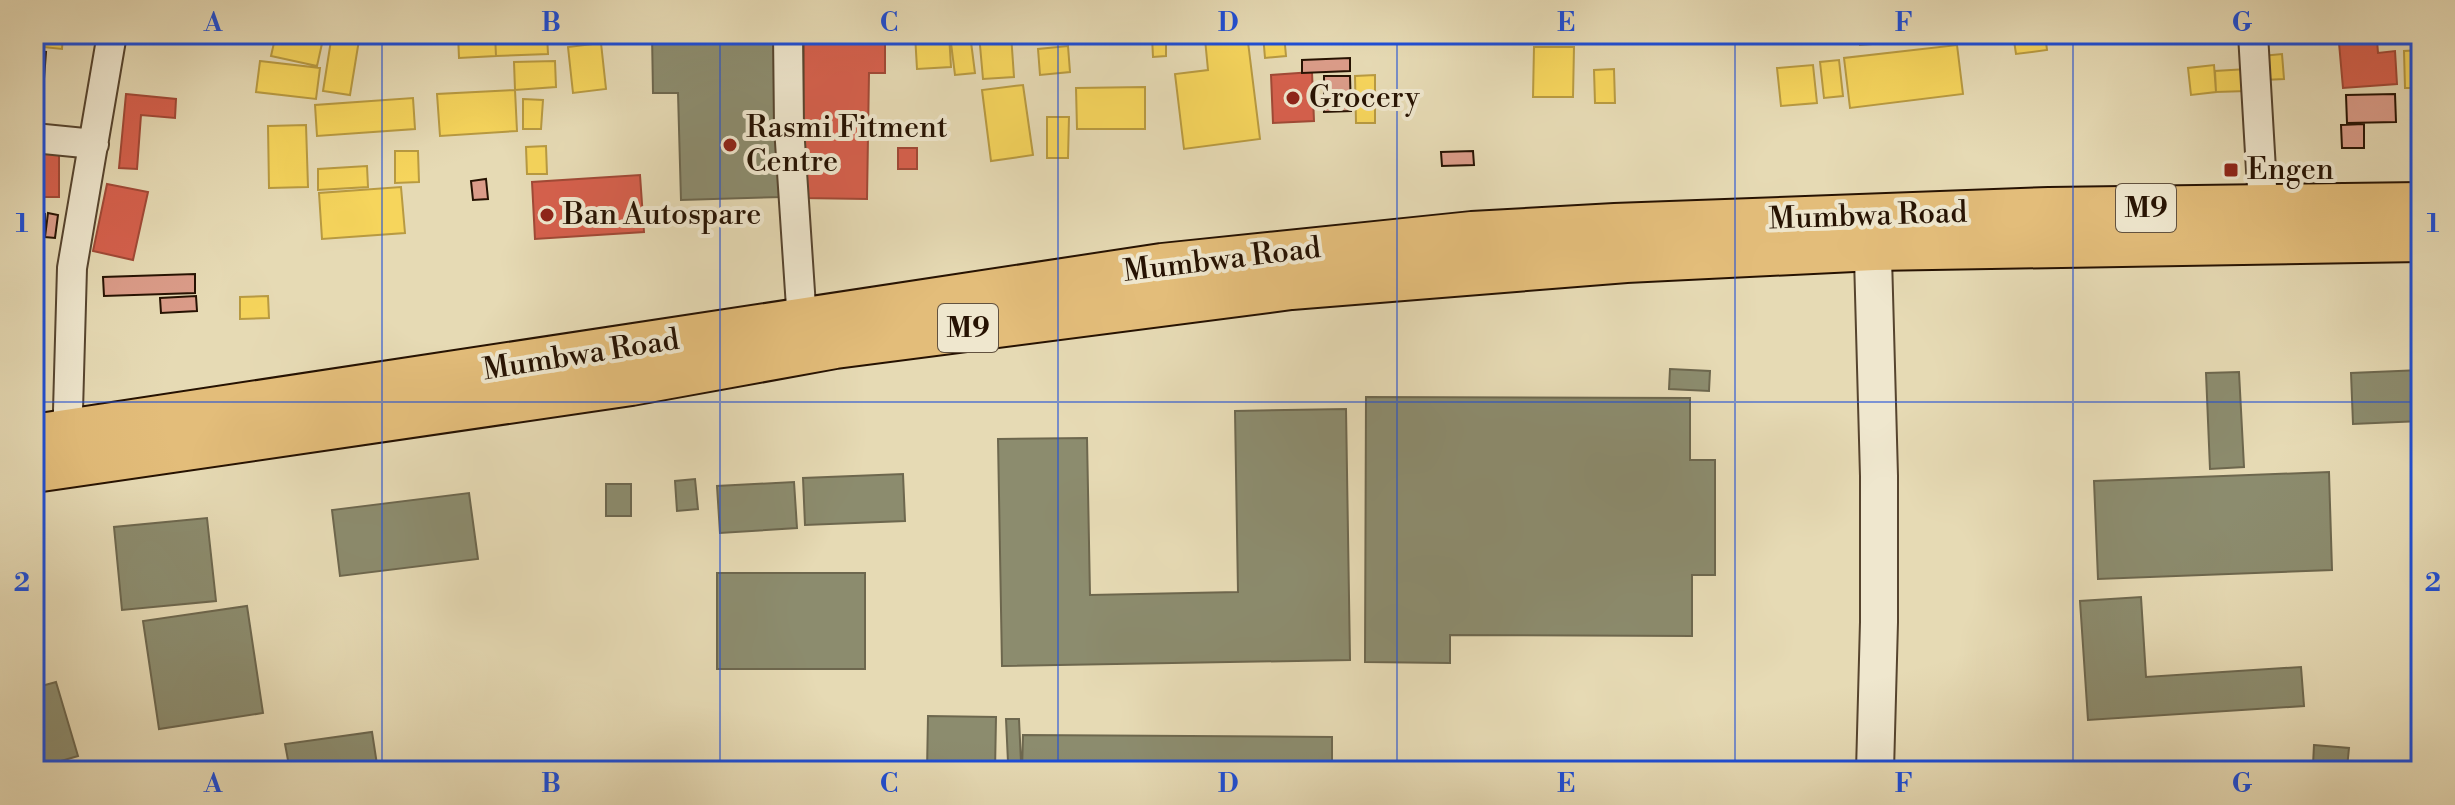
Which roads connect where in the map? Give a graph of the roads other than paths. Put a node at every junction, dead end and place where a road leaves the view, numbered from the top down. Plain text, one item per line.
1 (112, 34) edge
2 (788, 34) edge
3 (2253, 34) edge
4 (34, 138) edge
5 (94, 144) junction
6 (2421, 205) edge
7 (2265, 224) junction
8 (1873, 231) junction
9 (2421, 239) edge
10 (802, 322) junction
11 (50, 451) edge
12 (1875, 771) edge

1 - 5 street
2 - 10 street
3 - 7 street
4 - 5 street
5 - 11 street
6 - 7 main road, Mumbwa Road / M9
7 - 8 main road, Mumbwa Road / M9
7 - 9 main road, Mumbwa Road / M9
8 - 10 main road, Mumbwa Road / M9
8 - 11 main road, Mumbwa Road / M9
8 - 12 street
10 - 11 main road, Mumbwa Road / M9

